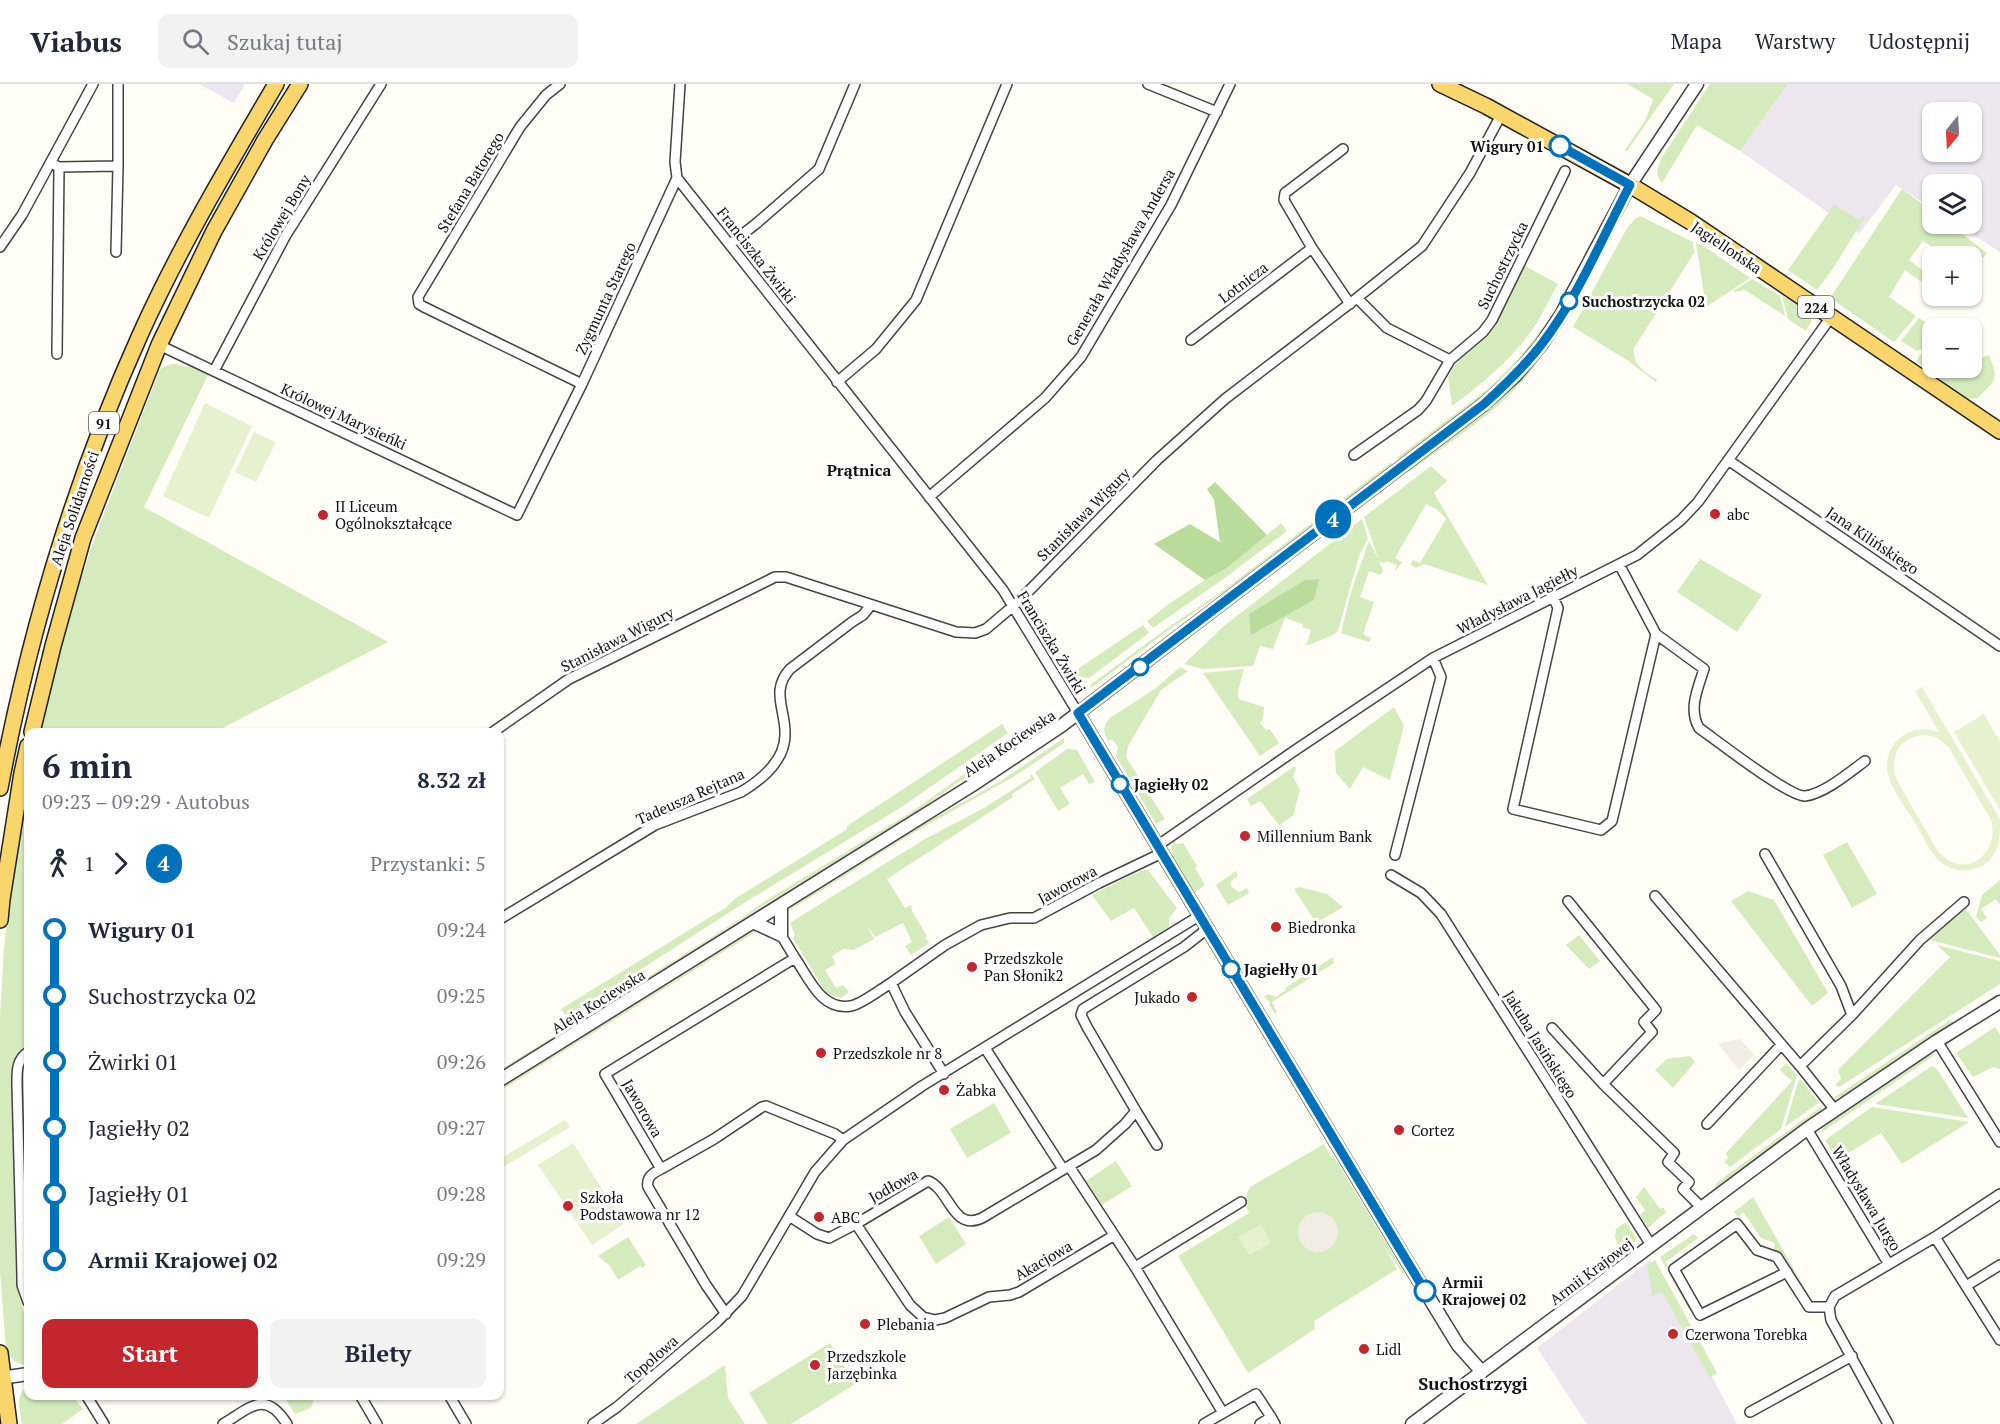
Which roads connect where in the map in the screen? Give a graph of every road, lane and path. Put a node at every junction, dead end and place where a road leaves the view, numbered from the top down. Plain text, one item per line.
1 (93, 84) edge
2 (118, 84) edge
3 (276, 84) edge
4 (300, 84) edge
5 (381, 84) edge
6 (560, 84) edge
7 (680, 84) edge
8 (855, 84) edge
9 (1007, 84) edge
10 (1148, 84) edge
11 (1230, 84) edge
12 (1440, 84) edge
13 (1697, 84) edge
14 (1217, 112) junction
15 (1501, 115) junction
16 (1343, 149) dead end
17 (55, 165) junction
18 (118, 166) junction
19 (1565, 171) dead end
20 (677, 178) junction
21 (1630, 185) junction
22 (730, 244) junction
23 (0, 247) edge
24 (1312, 248) junction
25 (116, 252) dead end
26 (1354, 301) junction
27 (1831, 316) junction
28 (1191, 340) dead end
29 (159, 345) junction
30 (57, 354) dead end
31 (1450, 360) junction
32 (214, 371) junction
33 (837, 382) junction
34 (582, 384) junction
35 (2000, 431) edge
36 (1354, 455) dead end
37 (1728, 460) junction
38 (929, 497) junction
39 (517, 515) joint
40 (1620, 564) junction
41 (1553, 597) junction
42 (871, 605) junction
43 (1013, 606) junction
44 (1656, 634) junction
45 (2000, 646) edge
46 (1432, 658) junction
47 (1078, 713) junction
48 (33, 728) edge
49 (500, 728) edge
50 (1865, 761) dead end
51 (24, 766) edge
52 (0, 788) edge
53 (1159, 849) junction
54 (1765, 854) dead end
55 (1395, 855) dead end
56 (1391, 875) dead end
57 (1655, 896) dead end
58 (1568, 902) dead end
59 (1964, 902) dead end
60 (781, 904) junction
61 (1199, 916) junction
62 (504, 917) edge
63 (0, 920) edge
64 (753, 922) junction
65 (1207, 929) junction
66 (782, 935) junction
67 (795, 958) junction
68 (891, 983) junction
69 (2000, 1002) edge
70 (1852, 1015) junction
71 (1552, 1028) dead end
72 (1937, 1041) junction
73 (1781, 1045) junction
74 (985, 1048) junction
75 (24, 1056) edge
76 (1800, 1066) junction
77 (944, 1074) junction
78 (504, 1078) edge
79 (1603, 1084) junction
80 (1835, 1110) junction
81 (1136, 1111) junction
82 (1707, 1124) dead end
83 (1807, 1129) junction
84 (843, 1140) junction
85 (2000, 1142) edge
86 (1157, 1145) dead end
87 (1066, 1167) junction
88 (661, 1169) junction
89 (2000, 1194) edge
90 (1241, 1202) dead end
91 (1701, 1207) junction
92 (789, 1216) junction
93 (856, 1224) junction
94 (1113, 1236) junction
95 (1935, 1237) junction
96 (1651, 1245) junction
97 (1888, 1263) junction
98 (2000, 1265) edge
99 (1135, 1267) junction
100 (1787, 1272) junction
101 (1966, 1286) junction
102 (24, 1291) edge
103 (1829, 1306) junction
104 (726, 1314) junction
105 (2000, 1340) edge
106 (0, 1353) edge
107 (1852, 1356) junction
108 (1482, 1372) junction
109 (24, 1375) edge
110 (1, 1378) edge
111 (91, 1400) edge
112 (363, 1400) edge
113 (451, 1400) edge
114 (1750, 1412) dead end
115 (1223, 1413) junction
116 (1273, 1421) edge
117 (9, 1424) edge
118 (104, 1424) edge
119 (223, 1424) edge
120 (287, 1424) edge
121 (377, 1424) edge
122 (466, 1424) edge
123 (593, 1424) edge
124 (1203, 1424) edge
125 (1260, 1424) edge
126 (1412, 1424) edge
127 (1888, 1424) edge

1 - 17 street
2 - 18 street
3 - 52 main road, Aleja Solidarności / 91
4 - 29 main road, Aleja Solidarności / 91
5 - 32 street, Królowej Bony
6 - 34 street, Stefana Batorego
7 - 20 street, Zygmunta Starego
8 - 22 street
9 - 33 street
10 - 14 street
11 - 14 street, Generała Władysława Andersa
12 - 15 main road, Jagiellońska / 224
13 - 21 street, Aleja Kociewska
14 - 38 street, Generała Władysława Andersa
15 - 21 main road, Jagiellońska / 224
15 - 26 street, Stanisława Wigury
16 - 24 street
17 - 18 street
17 - 23 street
17 - 30 street
18 - 25 street
19 - 31 street, Suchostrzycka
20 - 22 street, Franciszka Żwirki
20 - 34 street, Zygmunta Starego
21 - 27 main road, Jagiellońska / 224
21 - 47 street, Aleja Kociewska
22 - 33 street, Franciszka Żwirki
24 - 26 street
24 - 28 street, Lotnicza
26 - 31 street
26 - 43 street, Stanisława Wigury
27 - 35 main road, Jagiellońska / 224
27 - 37 street, Władysława Jagiełły
29 - 32 street, Królowej Marysieńki
29 - 48 main road, Aleja Solidarności / 91
31 - 36 street, Suchostrzycka
32 - 39 street, Królowej Marysieńki
33 - 38 street, Franciszka Żwirki
34 - 39 street, Zygmunta Starego
37 - 40 street, Władysława Jagiełły
37 - 45 street, Jana Kilińskiego
38 - 43 street, Franciszka Żwirki
40 - 41 street, Władysława Jagiełły
40 - 44 street
41 - 44 street
41 - 46 street, Władysława Jagiełły
42 - 43 street, Stanisława Wigury
42 - 49 street, Stanisława Wigury
42 - 62 street, Tadeusza Rejtana
43 - 47 street, Franciszka Żwirki
44 - 50 street
46 - 53 street, Władysława Jagiełły
46 - 55 street
47 - 53 street, Franciszka Żwirki
47 - 60 street, Aleja Kociewska
51 - 63 main road
53 - 61 street, Franciszka Żwirki
53 - 68 street, Jaworowa
54 - 70 street
56 - 96 street, Jakuba Jasińskiego
57 - 73 street
58 - 79 street
59 - 70 street
60 - 64 street, Aleja Kociewska
60 - 66 street
61 - 65 street, Franciszka Żwirki
61 - 74 street
64 - 66 street
64 - 78 street, Aleja Kociewska
65 - 81 street
65 - 108 street, Franciszka Żwirki
66 - 67 street, Jaworowa
67 - 68 street, Jaworowa
67 - 88 street, Jaworowa
68 - 77 street
69 - 72 street, Armii Krajowej
70 - 76 street
71 - 79 street
72 - 80 street, Armii Krajowej
72 - 85 street
73 - 76 street
73 - 82 street
74 - 77 street
74 - 87 street
75 - 102 street
76 - 80 street
77 - 84 street
79 - 91 street
80 - 83 street, Armii Krajowej
81 - 86 street
81 - 87 street, Jodłowa
83 - 91 street, Armii Krajowej
83 - 97 street, Władysława Jurgo
84 - 88 street
84 - 92 street
87 - 93 street, Jodłowa
87 - 94 street
88 - 104 street
89 - 95 street, Władysława Jurgo
90 - 99 street
91 - 96 street, Armii Krajowej
92 - 93 street, Jodłowa
92 - 104 street
93 - 94 street, Akacjowa
94 - 99 street
95 - 97 street, Władysława Jurgo
95 - 101 street
96 - 108 street, Armii Krajowej
97 - 103 street
98 - 101 street
99 - 115 street
100 - 100 street
100 - 103 street
101 - 105 street
103 - 107 street
104 - 123 street, Topolowa
106 - 110 main road
107 - 114 street
107 - 127 street
108 - 126 street, Armii Krajowej
109 - 110 street
110 - 117 main road
111 - 118 street
112 - 121 street
113 - 122 street
115 - 116 street
115 - 124 street
116 - 125 street
119 - 120 street

